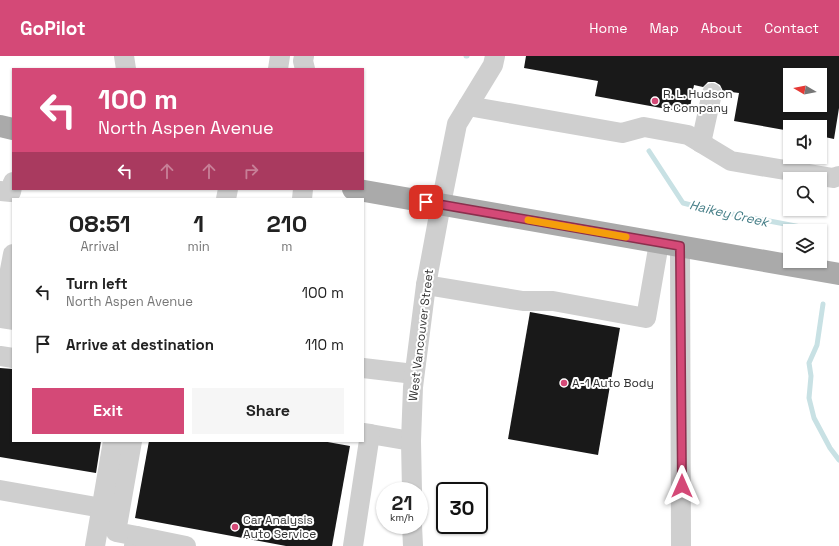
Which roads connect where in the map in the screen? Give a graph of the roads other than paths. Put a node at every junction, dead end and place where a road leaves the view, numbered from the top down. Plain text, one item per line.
1 (124, 56) edge
2 (280, 56) edge
3 (304, 56) edge
4 (495, 56) edge
5 (126, 68) edge
6 (278, 68) edge
7 (305, 68) edge
8 (712, 93) dead end
9 (468, 106) junction
10 (0, 126) edge
11 (12, 129) edge
12 (701, 143) junction
13 (839, 176) edge
14 (359, 190) edge
15 (440, 204) junction
16 (669, 245) junction
17 (12, 259) edge
18 (839, 274) edge
19 (426, 285) junction
20 (12, 320) edge
21 (0, 356) edge
22 (12, 358) edge
23 (364, 368) edge
24 (364, 381) edge
25 (413, 381) junction
26 (366, 434) edge
27 (411, 441) junction
28 (113, 442) edge
29 (132, 442) edge
30 (412, 482) edge
31 (0, 490) edge
32 (102, 508) junction
33 (412, 534) edge
34 (135, 541) edge
35 (95, 546) edge
36 (186, 546) edge
37 (353, 546) edge
38 (413, 546) edge
39 (681, 546) edge

1 - 5 street
2 - 6 street
3 - 7 street
4 - 9 street, West Vancouver Street
8 - 12 street
9 - 12 street
9 - 15 street, West Vancouver Street
10 - 11 main road
12 - 13 street
14 - 15 main road
15 - 16 main road
15 - 19 street, West Vancouver Street
16 - 18 main road
16 - 19 street
16 - 39 street
17 - 20 street
19 - 25 street, West Vancouver Street
21 - 22 street
23 - 25 street
24 - 25 street
25 - 27 street, West Vancouver Street
26 - 27 street
26 - 37 street
27 - 30 street, West Vancouver Street
28 - 32 street
29 - 34 street
31 - 32 street
32 - 35 street
33 - 38 street
34 - 36 street

